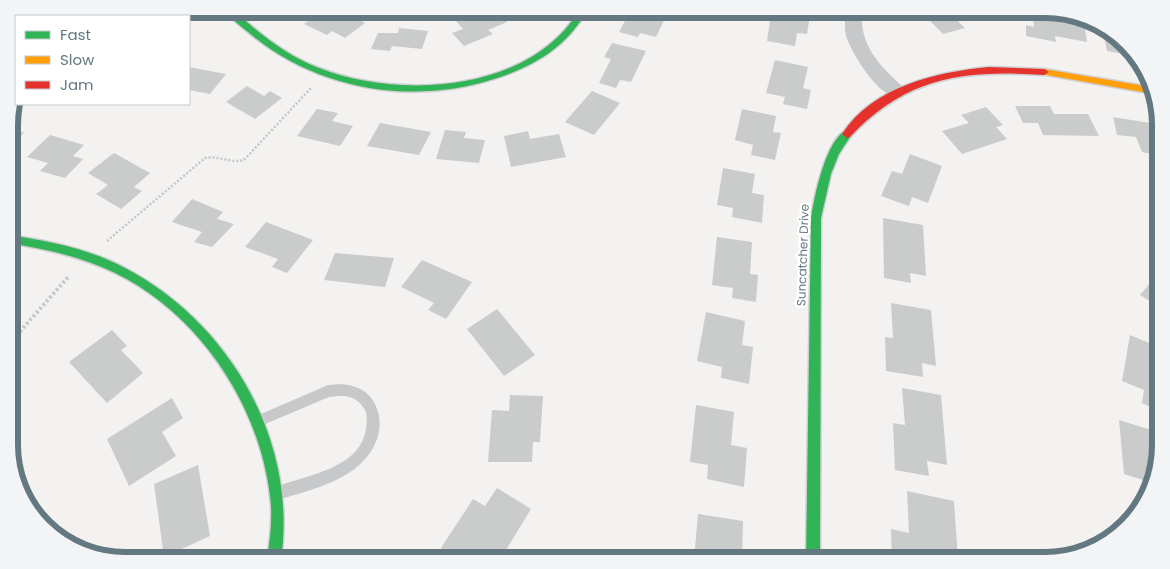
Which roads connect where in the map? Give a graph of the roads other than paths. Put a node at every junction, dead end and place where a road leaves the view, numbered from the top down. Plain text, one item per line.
1 (236, 18) edge
2 (579, 18) edge
3 (853, 18) edge
4 (1146, 90) edge
5 (896, 92) junction
6 (18, 241) edge
7 (257, 421) junction
8 (276, 493) junction
9 (813, 551) edge
10 (275, 552) edge

1 - 2 street
3 - 5 street
4 - 5 street, Suncatcher Drive
5 - 9 street, Suncatcher Drive
6 - 7 street
7 - 8 street
7 - 8 lane
8 - 10 street

